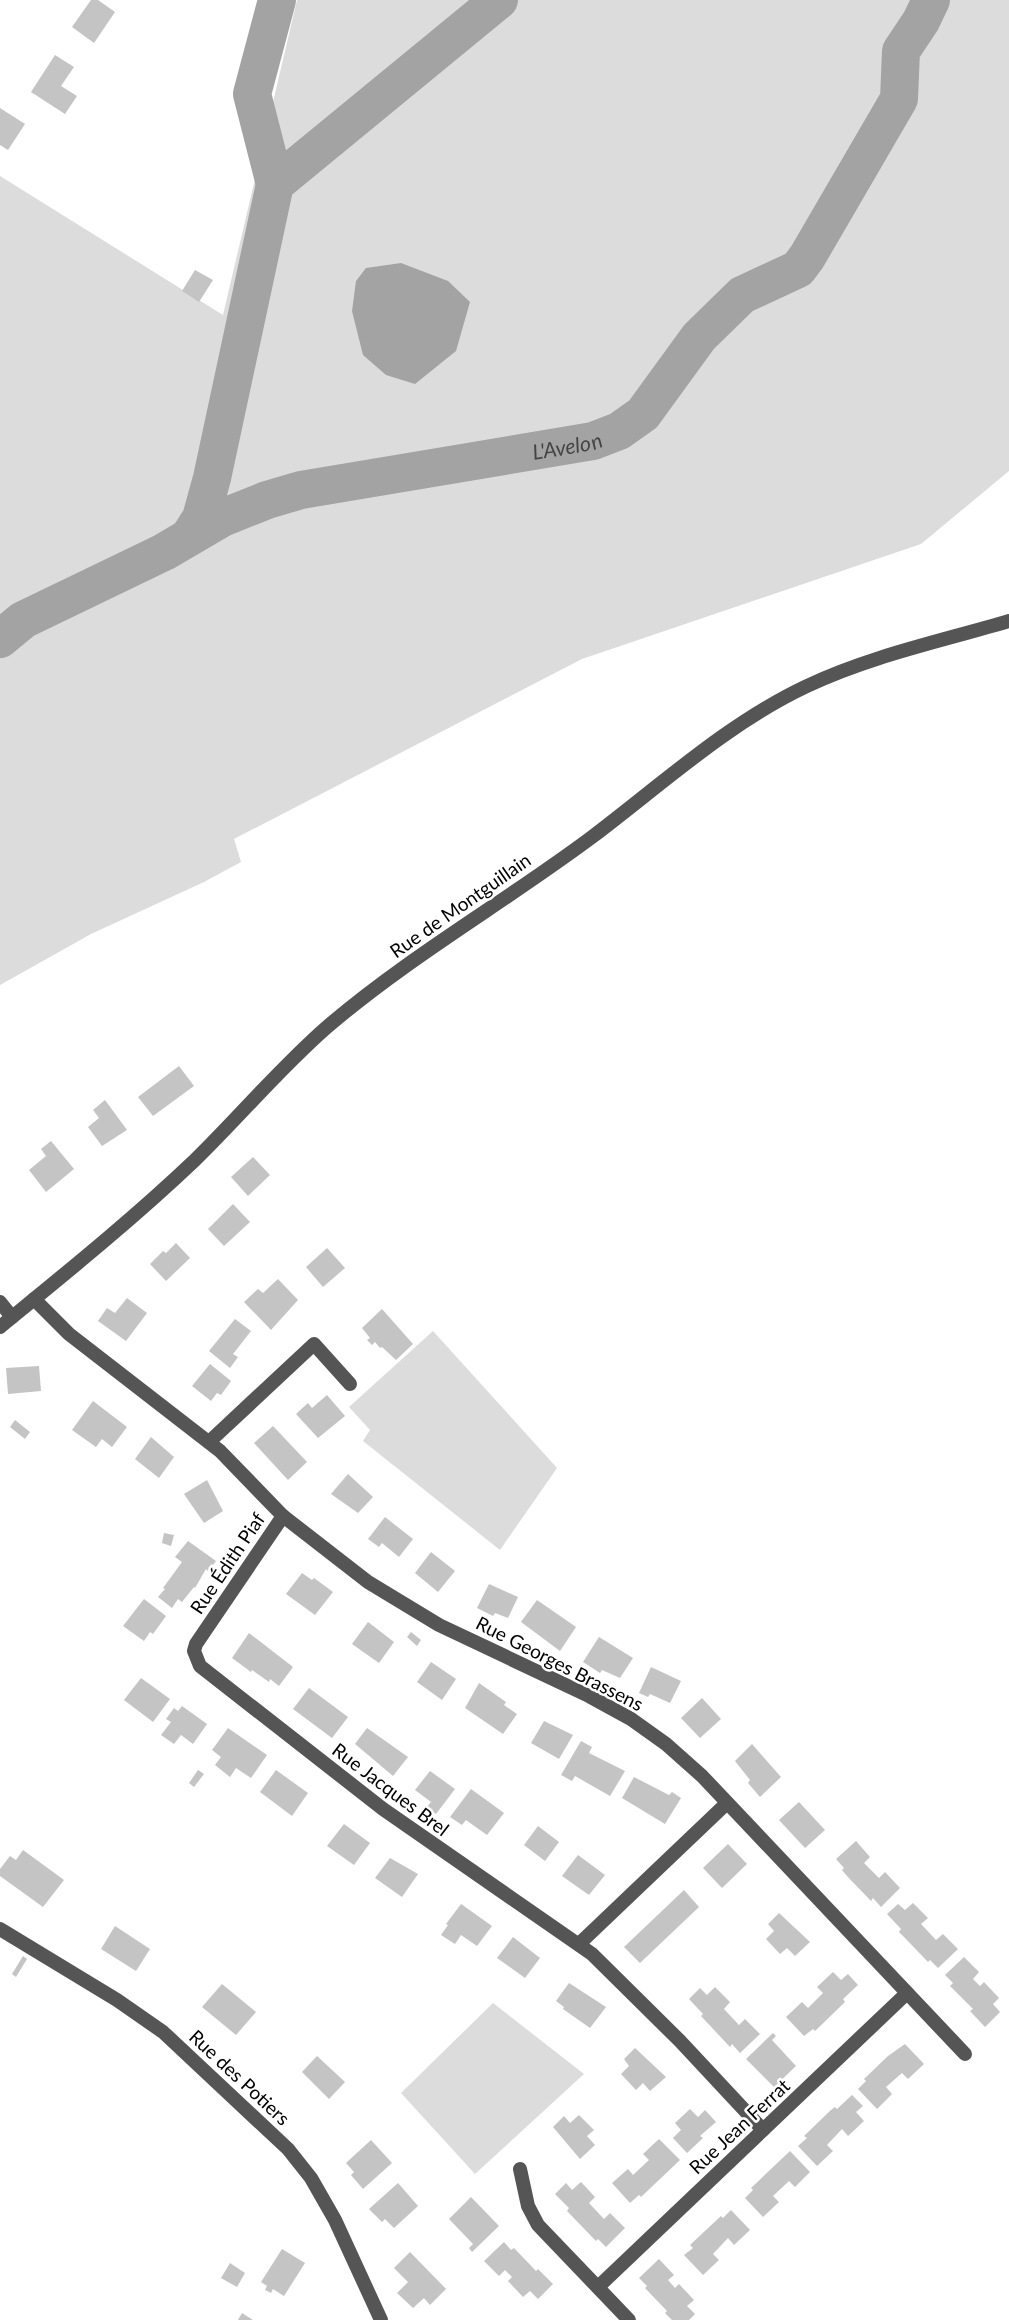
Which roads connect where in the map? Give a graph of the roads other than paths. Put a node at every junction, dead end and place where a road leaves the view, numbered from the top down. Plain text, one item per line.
1 (1009, 621) edge
2 (34, 1299) junction
3 (0, 1302) edge
4 (6, 1322) edge
5 (350, 1384) dead end
6 (209, 1442) junction
7 (283, 1516) junction
8 (194, 1651) joint
9 (727, 1803) junction
10 (0, 1929) edge
11 (579, 1944) junction
12 (907, 1993) junction
13 (965, 2054) dead end
14 (763, 2130) junction
15 (520, 2169) dead end
16 (597, 2287) junction
17 (381, 2320) edge
18 (629, 2320) edge

1 - 2 street, Rue de Montguillain
2 - 4 street, Rue de Montguillain
2 - 6 street, Rue Édith Piaf
3 - 4 street
5 - 6 street
6 - 7 street, Rue Édith Piaf
7 - 8 street, Rue Édith Piaf
7 - 9 street, Rue Georges Brassens
8 - 11 street, Rue Jacques Brel
9 - 11 street
9 - 12 street, Rue Georges Brassens
10 - 17 street, Rue des Potiers
11 - 14 street, Rue Jacques Brel
12 - 13 street
12 - 14 street, Rue Jean Ferrat
14 - 16 street, Rue Jean Ferrat
15 - 16 street
16 - 18 street

